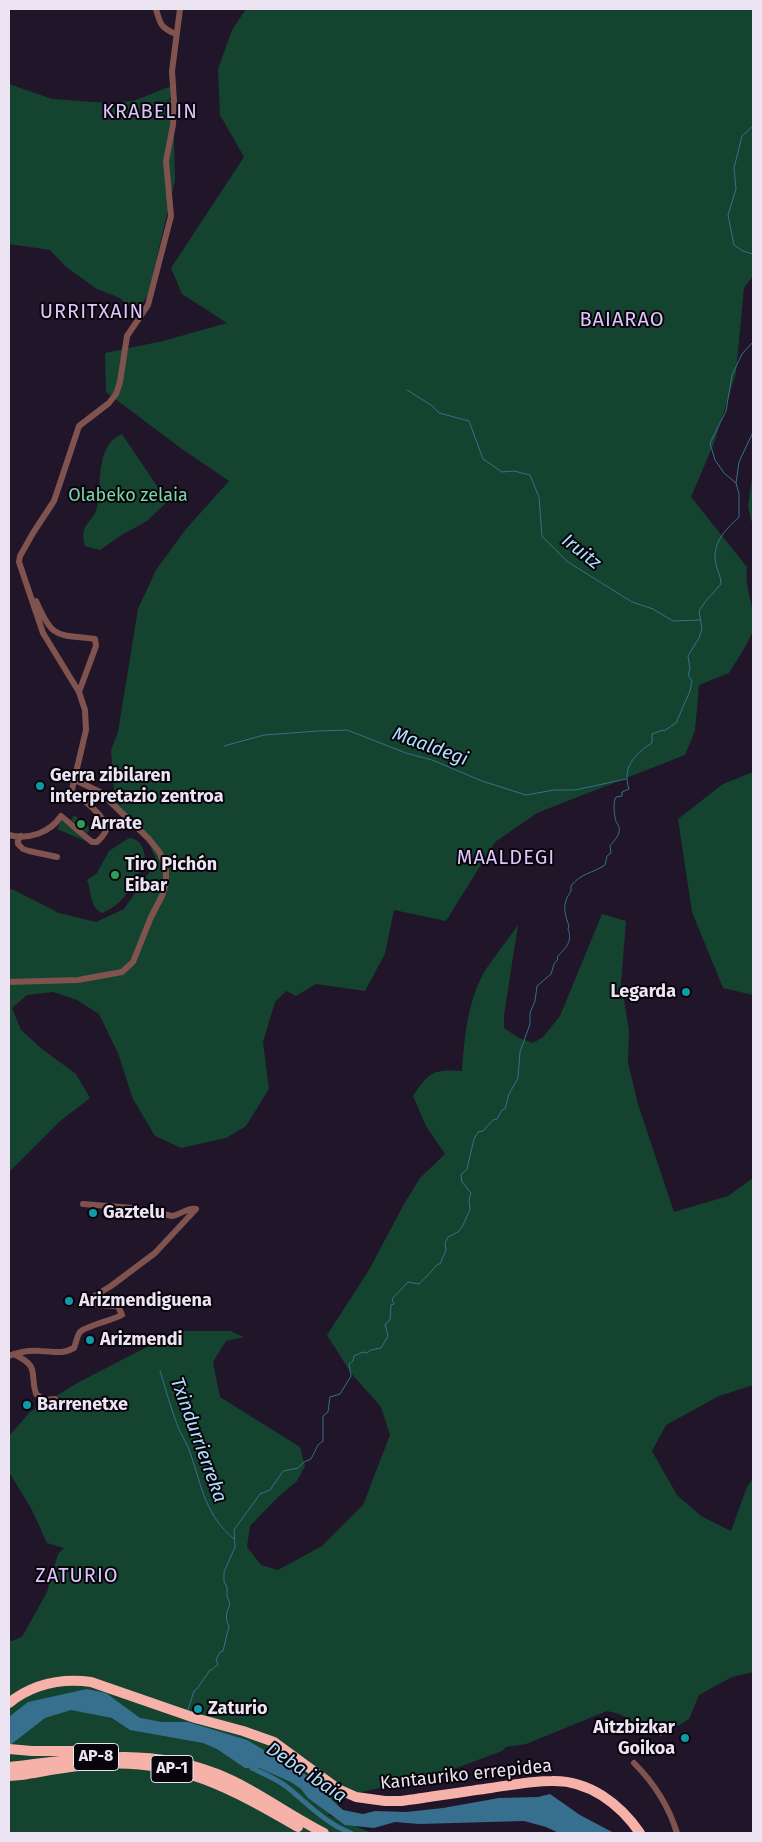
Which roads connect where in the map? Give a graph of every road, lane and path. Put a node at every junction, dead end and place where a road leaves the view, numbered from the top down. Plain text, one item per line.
1 (156, 9) edge
2 (180, 9) edge
3 (176, 34) junction
4 (28, 587) junction
5 (79, 692) junction
6 (75, 780) junction
7 (9, 834) edge
8 (19, 838) junction
9 (57, 857) dead end
10 (9, 982) edge
11 (83, 1204) dead end
12 (11, 1355) edge
13 (55, 1399) dead end
14 (9, 1703) edge
15 (9, 1749) edge
16 (170, 1762) junction
17 (634, 1762) dead end
18 (9, 1767) edge
19 (21, 1770) junction
20 (9, 1777) edge
21 (309, 1833) edge
22 (324, 1833) edge
23 (640, 1833) edge
24 (677, 1833) edge

1 - 3 street
2 - 3 street
3 - 4 street
4 - 5 street
4 - 5 street
5 - 6 street
6 - 8 street
6 - 10 street
7 - 8 street
8 - 9 street
11 - 12 street
12 - 13 street
14 - 23 highway, Kantauriko errepidea
15 - 16 highway, AP-1
16 - 19 highway, AP-8
16 - 22 highway, AP-1
17 - 24 street
18 - 19 highway, AP-8
19 - 20 highway, AP-8
19 - 21 highway, AP-1

